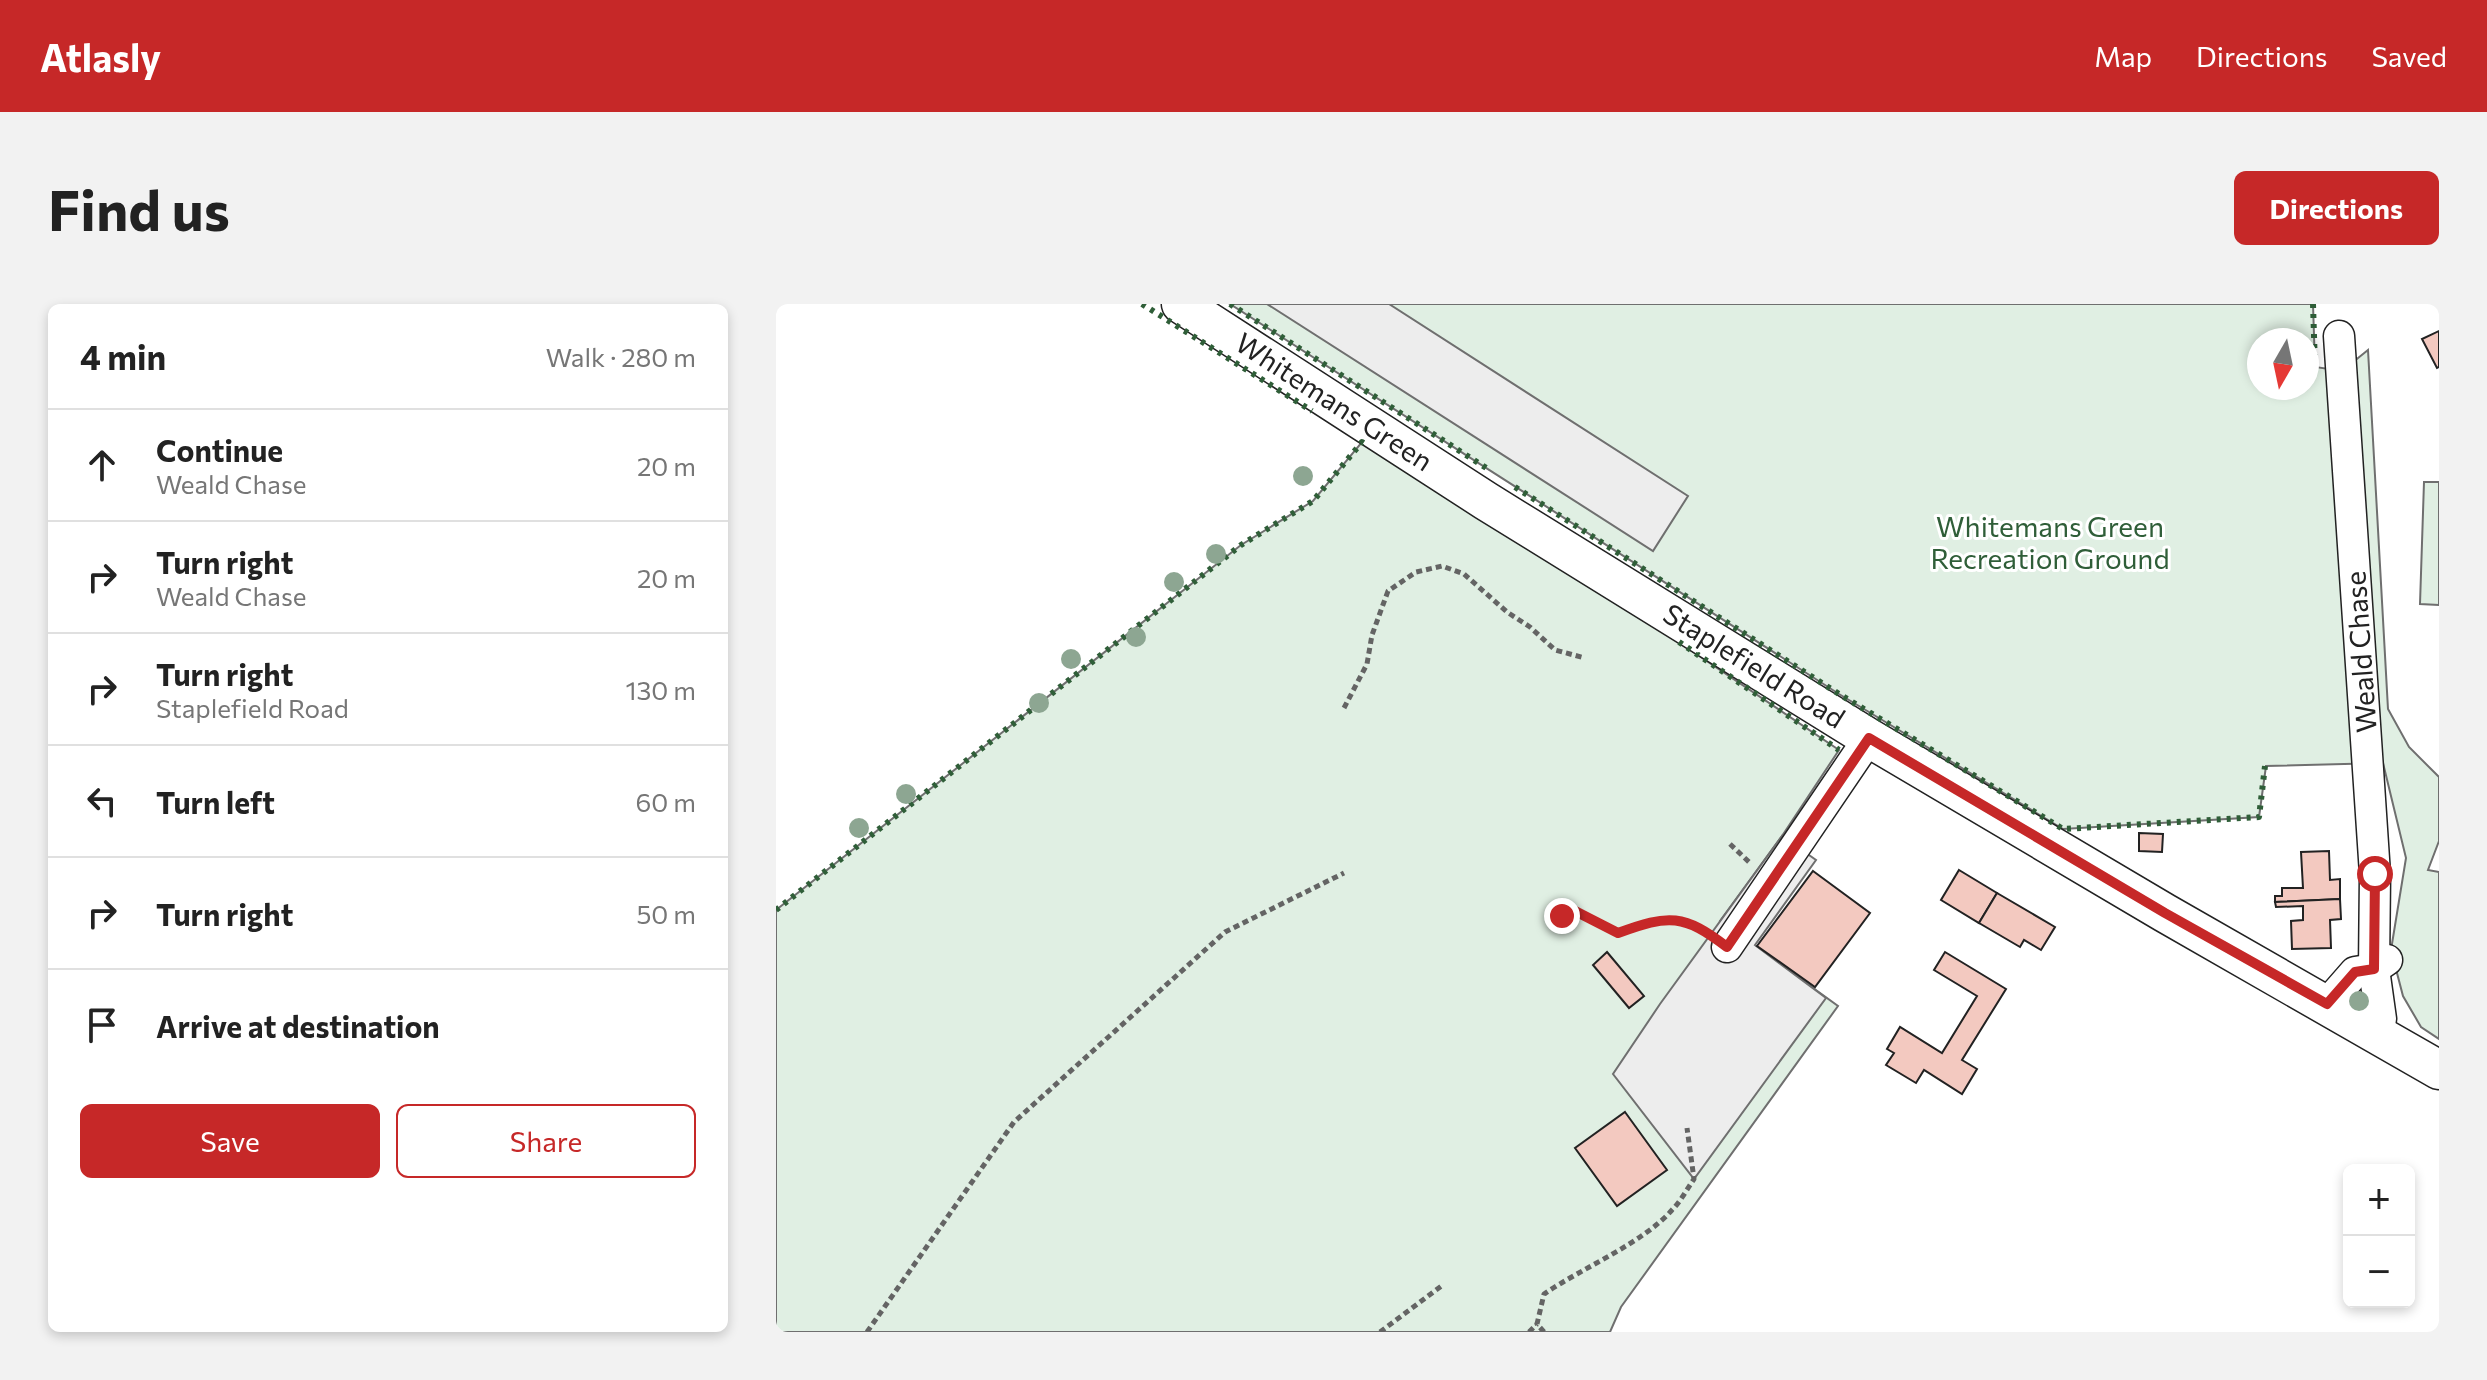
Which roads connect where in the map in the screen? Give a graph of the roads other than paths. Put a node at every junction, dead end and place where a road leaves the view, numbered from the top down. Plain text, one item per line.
1 (1181, 304) edge
2 (2339, 336) dead end
3 (1486, 501) joint
4 (1869, 738) junction
5 (1727, 947) road end
6 (2380, 964) junction
7 (2327, 1004) junction
8 (2374, 1031) junction
9 (2439, 1070) edge

1 - 3 main road, Whitemans Green
2 - 6 lane, Weald Chase
3 - 4 main road, Staplefield Road
4 - 5 lane
4 - 7 main road, Staplefield Road
6 - 7 lane
6 - 8 lane, Weald Chase
7 - 8 main road, Staplefield Road
8 - 9 main road, Staplefield Road

